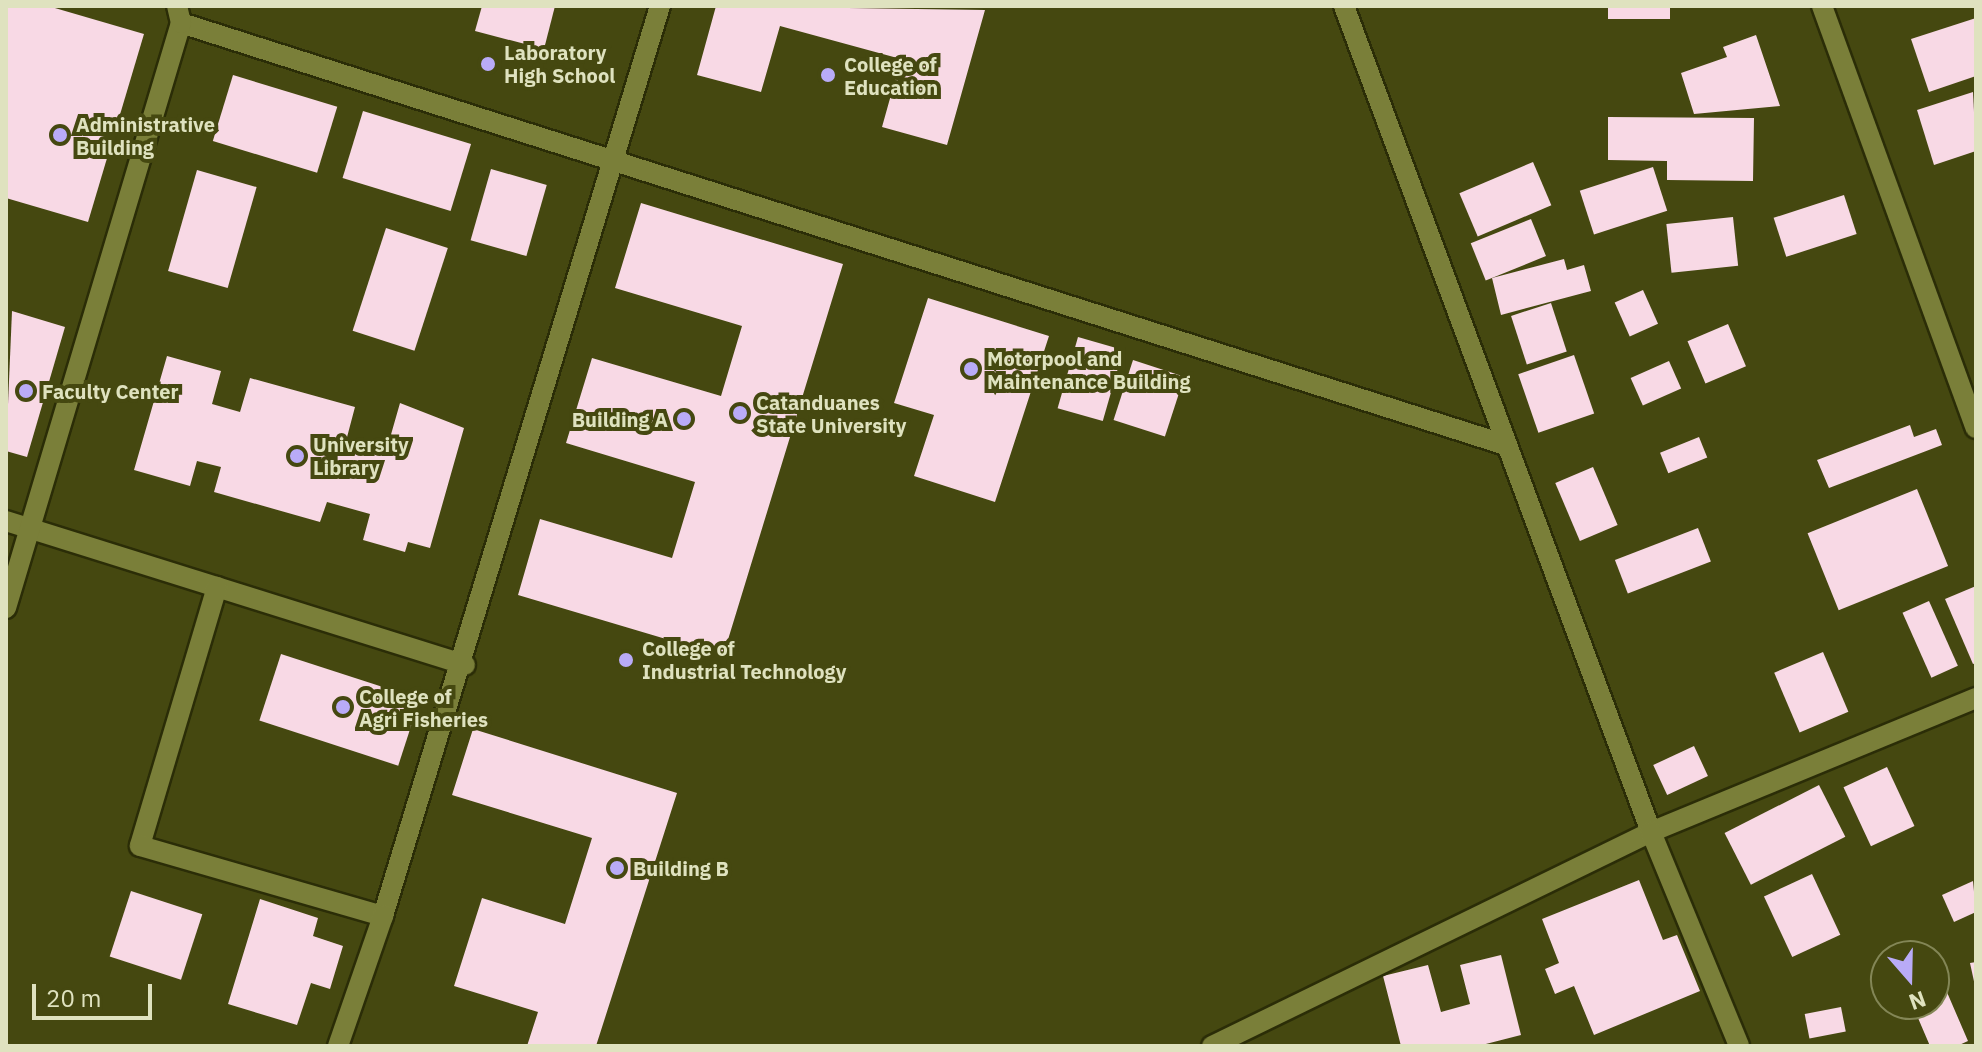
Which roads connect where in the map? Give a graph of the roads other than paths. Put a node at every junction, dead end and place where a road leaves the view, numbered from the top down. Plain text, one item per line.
1 (660, 6) edge
2 (1344, 6) edge
3 (1822, 6) edge
4 (179, 15) edge
5 (617, 161) junction
6 (1976, 428) edge
7 (1506, 445) junction
8 (6, 521) edge
9 (30, 528) junction
10 (217, 587) junction
11 (6, 608) edge
12 (465, 665) junction
13 (1976, 698) edge
14 (1651, 832) junction
15 (383, 916) junction
16 (1220, 1044) edge
17 (338, 1046) edge
18 (1739, 1046) edge

1 - 5 street
2 - 7 street
3 - 6 street
4 - 5 street
4 - 9 street
5 - 7 street
5 - 12 street
7 - 14 street
8 - 9 street
9 - 10 street
9 - 11 street
10 - 12 street
10 - 15 street
12 - 15 street
13 - 14 street
14 - 16 street
14 - 18 street
15 - 17 street

